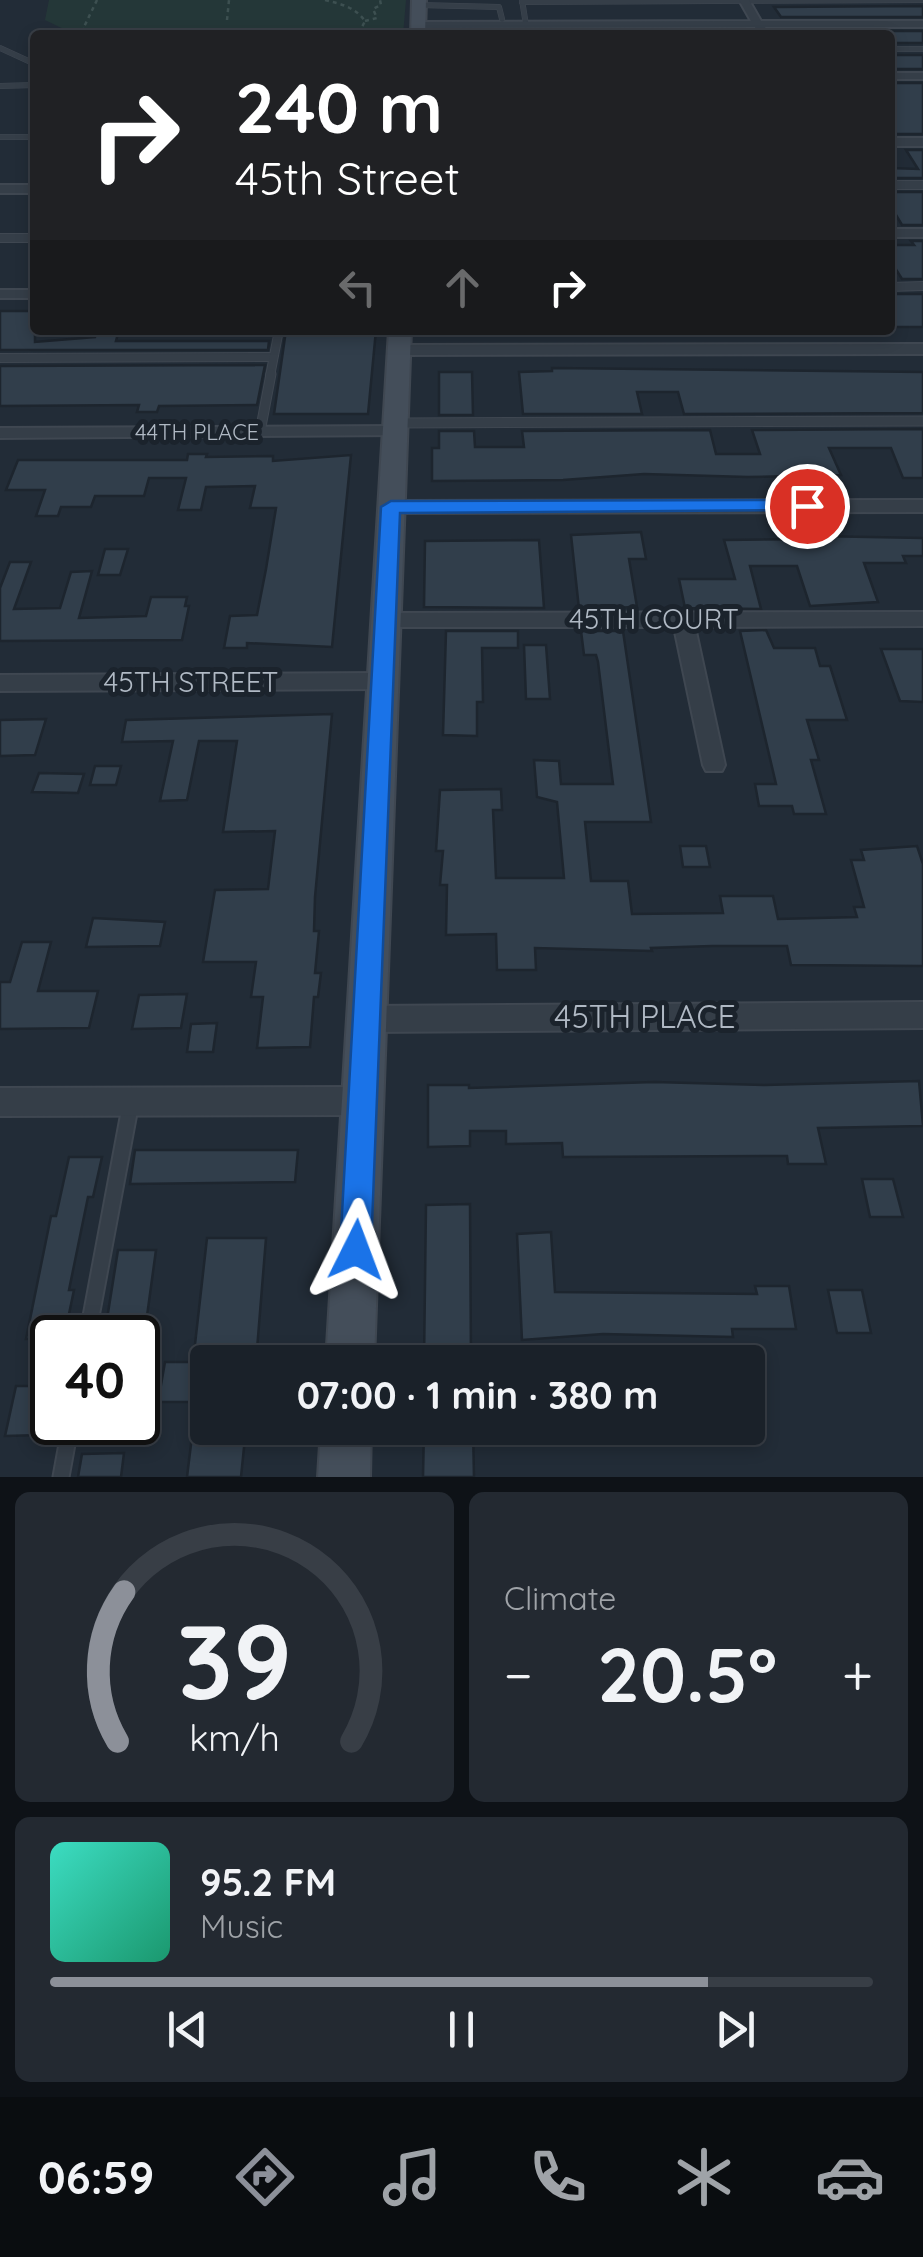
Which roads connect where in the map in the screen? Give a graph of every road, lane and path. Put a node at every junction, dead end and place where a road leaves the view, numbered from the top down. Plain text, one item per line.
1 (97, 0) edge
2 (229, 0) edge
3 (326, 0) edge
4 (380, 0) edge
5 (744, 0) edge
6 (923, 0) edge
7 (522, 1) edge
8 (652, 1) edge
9 (419, 3) edge
10 (502, 19) dead end
11 (227, 20) dead end
12 (364, 21) junction
13 (923, 24) edge
14 (526, 25) junction
15 (88, 30) edge
16 (360, 30) edge
17 (419, 30) edge
18 (761, 30) edge
19 (895, 49) edge
20 (923, 49) edge
21 (0, 51) edge
22 (30, 62) edge
23 (895, 76) edge
24 (923, 76) edge
25 (30, 85) edge
26 (0, 86) edge
27 (0, 136) edge
28 (30, 137) edge
29 (895, 142) edge
30 (923, 142) edge
31 (923, 185) edge
32 (895, 186) edge
33 (30, 188) edge
34 (0, 189) edge
35 (895, 233) edge
36 (923, 233) edge
37 (0, 238) edge
38 (30, 238) edge
39 (895, 286) edge
40 (923, 286) edge
41 (0, 294) edge
42 (30, 294) edge
43 (277, 335) edge
44 (400, 340) edge
45 (923, 349) edge
46 (0, 358) edge
47 (273, 358) junction
48 (923, 421) edge
49 (395, 427) junction
50 (260, 432) junction
51 (0, 433) edge
52 (923, 506) edge
53 (391, 507) junction
54 (923, 618) edge
55 (384, 620) junction
56 (683, 620) junction
57 (381, 681) junction
58 (0, 684) edge
59 (714, 765) dead end
60 (923, 1015) edge
61 (368, 1019) junction
62 (364, 1101) junction
63 (0, 1102) edge
64 (131, 1102) junction
65 (91, 1315) edge
66 (351, 1345) edge
67 (67, 1445) edge
68 (345, 1445) edge
69 (61, 1477) edge
70 (344, 1477) edge

1 - 15 path
2 - 11 path
3 - 12 path
4 - 12 path
5 - 6 lane
5 - 8 lane
5 - 18 street
7 - 8 lane
7 - 14 lane
9 - 10 lane
9 - 17 street
12 - 16 path
13 - 18 street
14 - 17 street
14 - 18 street
19 - 20 lane
21 - 22 lane
23 - 24 street
25 - 26 lane
27 - 28 lane
29 - 30 street
31 - 32 lane
33 - 34 street
35 - 36 street
37 - 38 lane
39 - 40 lane
41 - 42 street
43 - 47 lane
44 - 45 street
44 - 49 street
46 - 47 lane
47 - 50 lane
48 - 49 lane
49 - 50 street, 44TH PLACE
49 - 53 street
50 - 51 street, 44TH PLACE
52 - 53 street
53 - 55 street
54 - 56 street, 45TH COURT
55 - 56 street, 45TH COURT
55 - 57 street
56 - 59 street
57 - 58 street, 45TH STREET
57 - 61 street
60 - 61 street, 45TH PLACE
61 - 62 street
62 - 64 street
62 - 66 street
63 - 64 street
64 - 65 lane
67 - 69 lane
68 - 70 street

